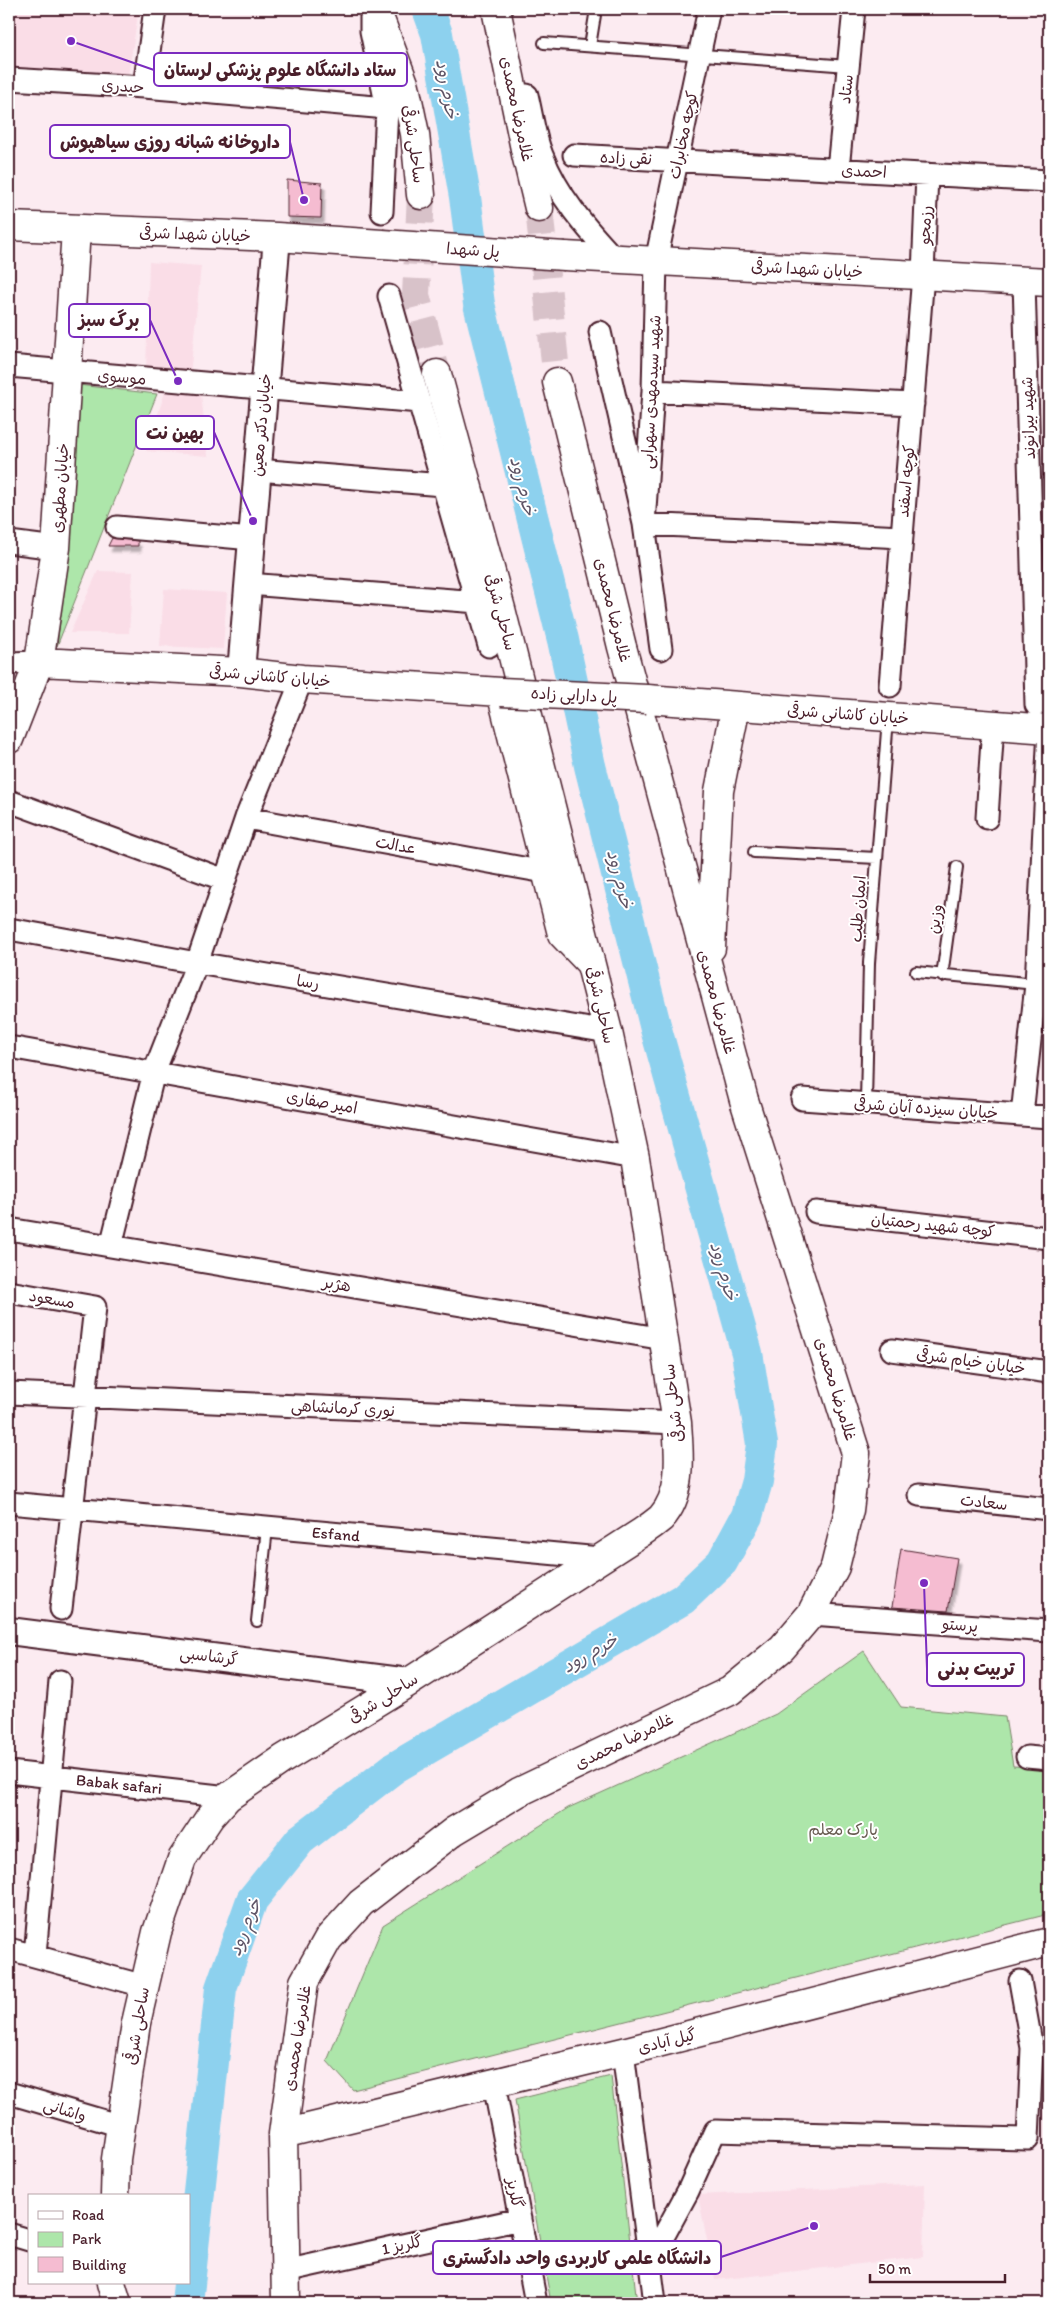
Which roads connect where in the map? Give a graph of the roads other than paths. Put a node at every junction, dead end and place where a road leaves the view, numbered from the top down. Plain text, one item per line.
1 (155, 9) edge
2 (371, 9) edge
3 (376, 9) edge
4 (496, 9) edge
5 (506, 9) edge
6 (596, 9) edge
7 (709, 9) edge
8 (854, 9) edge
9 (544, 43) dead end
10 (590, 46) junction
11 (700, 54) junction
12 (848, 66) junction
13 (9, 78) edge
14 (144, 87) junction
15 (387, 108) junction
16 (574, 155) dead end
17 (678, 160) junction
18 (838, 169) junction
19 (927, 174) junction
20 (1049, 180) edge
21 (421, 195) tunnel mouth
22 (539, 208) tunnel mouth
23 (382, 212) dead end
24 (9, 226) edge
25 (76, 229) junction
26 (277, 238) junction
27 (382, 244) joint
28 (565, 256) joint
29 (615, 259) junction
30 (656, 261) junction
31 (923, 276) junction
32 (1037, 281) edge
33 (389, 296) dead end
34 (600, 332) dead end
35 (9, 366) edge
36 (69, 373) junction
37 (437, 374) tunnel mouth
38 (557, 382) tunnel mouth
39 (264, 390) junction
40 (653, 391) junction
41 (420, 402) junction
42 (913, 404) junction
43 (258, 470) junction
44 (443, 485) junction
45 (644, 524) junction
46 (117, 527) dead end
47 (902, 537) junction
48 (252, 539) junction
49 (9, 542) edge
50 (56, 548) junction
51 (248, 584) junction
52 (478, 602) junction
53 (489, 646) dead end
54 (661, 648) dead end
55 (39, 662) junction
56 (9, 663) edge
57 (241, 672) junction
58 (302, 679) junction
59 (890, 686) dead end
60 (501, 692) junction
61 (647, 699) joint
62 (1036, 705) dead end
63 (736, 706) junction
64 (888, 717) junction
65 (993, 724) junction
66 (1049, 728) edge
67 (9, 739) edge
68 (9, 801) edge
69 (246, 818) junction
70 (987, 818) dead end
71 (754, 852) dead end
72 (876, 858) junction
73 (957, 867) dead end
74 (545, 872) junction
75 (225, 880) junction
76 (9, 929) edge
77 (196, 963) junction
78 (592, 965) junction
79 (709, 972) junction
80 (916, 972) dead end
81 (942, 976) junction
82 (1036, 984) junction
83 (608, 1032) junction
84 (9, 1047) edge
85 (154, 1072) junction
86 (802, 1099) dead end
87 (866, 1103) junction
88 (1022, 1115) junction
89 (1049, 1117) edge
90 (635, 1158) junction
91 (816, 1212) dead end
92 (9, 1229) edge
93 (1049, 1238) edge
94 (111, 1246) junction
95 (9, 1292) edge
96 (664, 1339) junction
97 (892, 1350) dead end
98 (1049, 1372) edge
99 (9, 1393) edge
100 (85, 1397) junction
101 (677, 1423) junction
102 (920, 1496) dead end
103 (9, 1503) edge
104 (72, 1508) junction
105 (1049, 1509) edge
106 (267, 1528) junction
107 (600, 1558) junction
108 (61, 1609) dead end
109 (811, 1614) junction
110 (257, 1621) dead end
111 (1049, 1631) edge
112 (9, 1632) edge
113 (60, 1681) dead end
114 (409, 1682) junction
115 (1027, 1756) dead end
116 (1049, 1759) edge
117 (9, 1772) edge
118 (51, 1777) junction
119 (228, 1797) junction
120 (1049, 1942) edge
121 (9, 1949) edge
122 (35, 1955) junction
123 (1020, 1981) dead end
124 (144, 1986) junction
125 (1041, 2048) edge
126 (624, 2052) junction
127 (494, 2084) junction
128 (9, 2093) edge
129 (121, 2126) junction
130 (284, 2134) junction
131 (115, 2194) edge
132 (520, 2219) junction
133 (9, 2234) edge
134 (28, 2240) edge
135 (650, 2261) junction
136 (285, 2271) junction
137 (111, 2284) edge
138 (111, 2284) edge
139 (109, 2303) edge
140 (117, 2303) edge
141 (286, 2303) edge
142 (536, 2303) edge
143 (655, 2303) edge

1 - 14 street
2 - 15 street
3 - 21 main road, ساحلی شرقی
4 - 22 main road, غلامرضا محمدی
5 - 29 street
6 - 10 lane
7 - 11 street, کوچه مخابرات
8 - 12 street, ستاد
9 - 10 lane
10 - 11 lane
11 - 12 lane
11 - 17 street, کوچه مخابرات
12 - 18 street, ستاد
13 - 14 street, حیدری
14 - 15 street, حیدری
15 - 23 street
16 - 17 street, نقی زاده
17 - 18 street, احمدی
17 - 30 street, کوچه مخابرات
18 - 19 street, احمدی
19 - 20 street, احمدی
19 - 31 street, رزمجو
24 - 25 main road, خیابان شهدا شرقی
25 - 26 main road, خیابان شهدا شرقی
25 - 36 main road, خیابان مطهری
26 - 27 main road, خیابان شهدا شرقی
26 - 39 street, خیابان دکتر معین
27 - 28 main road, پل شهدا, bridge
28 - 29 main road, خیابان شهدا شرقی
29 - 30 main road, خیابان شهدا شرقی
30 - 31 main road, خیابان شهدا شرقی
30 - 40 street, شهید سیدمهدی سهرابی
31 - 32 main road, خیابان شهدا شرقی
31 - 42 street, کوچه اسفند
32 - 62 street, شهید بیرانوند
33 - 41 street
34 - 45 street
35 - 36 street, موسوی
36 - 39 street, موسوی
36 - 50 main road, خیابان مطهری
37 - 78 main road, ساحلی شرقی
38 - 79 main road, غلامرضا محمدی
39 - 41 street, موسوی
39 - 43 street, خیابان دکتر معین
40 - 42 street
40 - 45 street, شهید سیدمهدی سهرابی
41 - 44 street
42 - 47 street, کوچه اسفند
43 - 44 street
43 - 48 street, خیابان دکتر معین
44 - 52 street
45 - 47 street
45 - 54 street
46 - 48 street
47 - 59 street, کوچه اسفند
48 - 51 street, خیابان دکتر معین
49 - 50 street
50 - 55 main road, خیابان مطهری
51 - 52 street
51 - 57 street, خیابان دکتر معین
52 - 53 street
55 - 56 street
55 - 57 main road, خیابان کاشانی شرقی
55 - 67 main road, خیابان مطهری
57 - 58 main road, خیابان کاشانی شرقی
58 - 60 main road, خیابان کاشانی شرقی
58 - 69 street
60 - 61 main road, پل دارایی زاده, bridge
60 - 74 main road
61 - 63 main road, خیابان کاشانی شرقی
63 - 64 main road, خیابان کاشانی شرقی
63 - 79 main road
64 - 65 main road, خیابان کاشانی شرقی
64 - 72 lane, ایمان طلب
65 - 66 main road, خیابان کاشانی شرقی
65 - 70 street
66 - 82 street
68 - 75 street
69 - 74 street, عدالت
69 - 75 street
71 - 72 lane
72 - 87 lane, ایمان طلب
73 - 81 lane, وزین
74 - 78 main road
75 - 77 street
76 - 77 street, رسا
77 - 83 street, رسا
77 - 85 street
78 - 83 main road, ساحلی شرقی
79 - 109 main road, غلامرضا محمدی
80 - 81 lane
81 - 82 lane
82 - 88 street
83 - 90 main road, ساحلی شرقی
84 - 85 street, امیر صفاری
85 - 90 street, امیر صفاری
85 - 94 street
86 - 87 street, خیابان سیزده آبان شرقی
87 - 88 street, خیابان سیزده آبان شرقی
88 - 89 street, خیابان سیزده آبان شرقی
90 - 96 main road, ساحلی شرقی
91 - 93 street, کوچه شهید رحمتیان
92 - 94 street, هژبر
94 - 96 street, هژبر
95 - 100 street, مسعود
96 - 101 main road, ساحلی شرقی
97 - 98 street, خیابان خیام شرقی
99 - 100 street, نوری کرمانشاهی
100 - 101 street, نوری کرمانشاهی
100 - 104 street
101 - 107 main road, ساحلی شرقی
102 - 105 street, سعادت
103 - 104 street, Esfand
104 - 106 street, Esfand
104 - 108 street
106 - 107 street, Esfand
106 - 110 lane
107 - 114 main road, ساحلی شرقی
109 - 111 street, پرستو
109 - 130 main road, غلامرضا محمدی
112 - 114 street, گرشاسبی
113 - 118 street
114 - 119 main road, ساحلی شرقی
115 - 116 street
117 - 118 street, Babak safari
118 - 119 street, Babak safari
118 - 122 street
119 - 124 main road, ساحلی شرقی
120 - 126 main road, گیل آبادی
121 - 122 street
122 - 124 street
123 - 125 street
124 - 129 main road, ساحلی شرقی
125 - 135 street
126 - 127 main road, گیل آبادی
126 - 135 street
127 - 130 main road, گیل آبادی
127 - 132 street, گلریز
128 - 129 street, واشانی
129 - 131 main road, ساحلی شرقی
130 - 136 main road, غلامرضا محمدی
132 - 136 street, گلریز 1
132 - 142 street, گلریز
133 - 134 street
135 - 143 street
136 - 141 main road, غلامرضا محمدی
137 - 139 main road
138 - 140 main road

